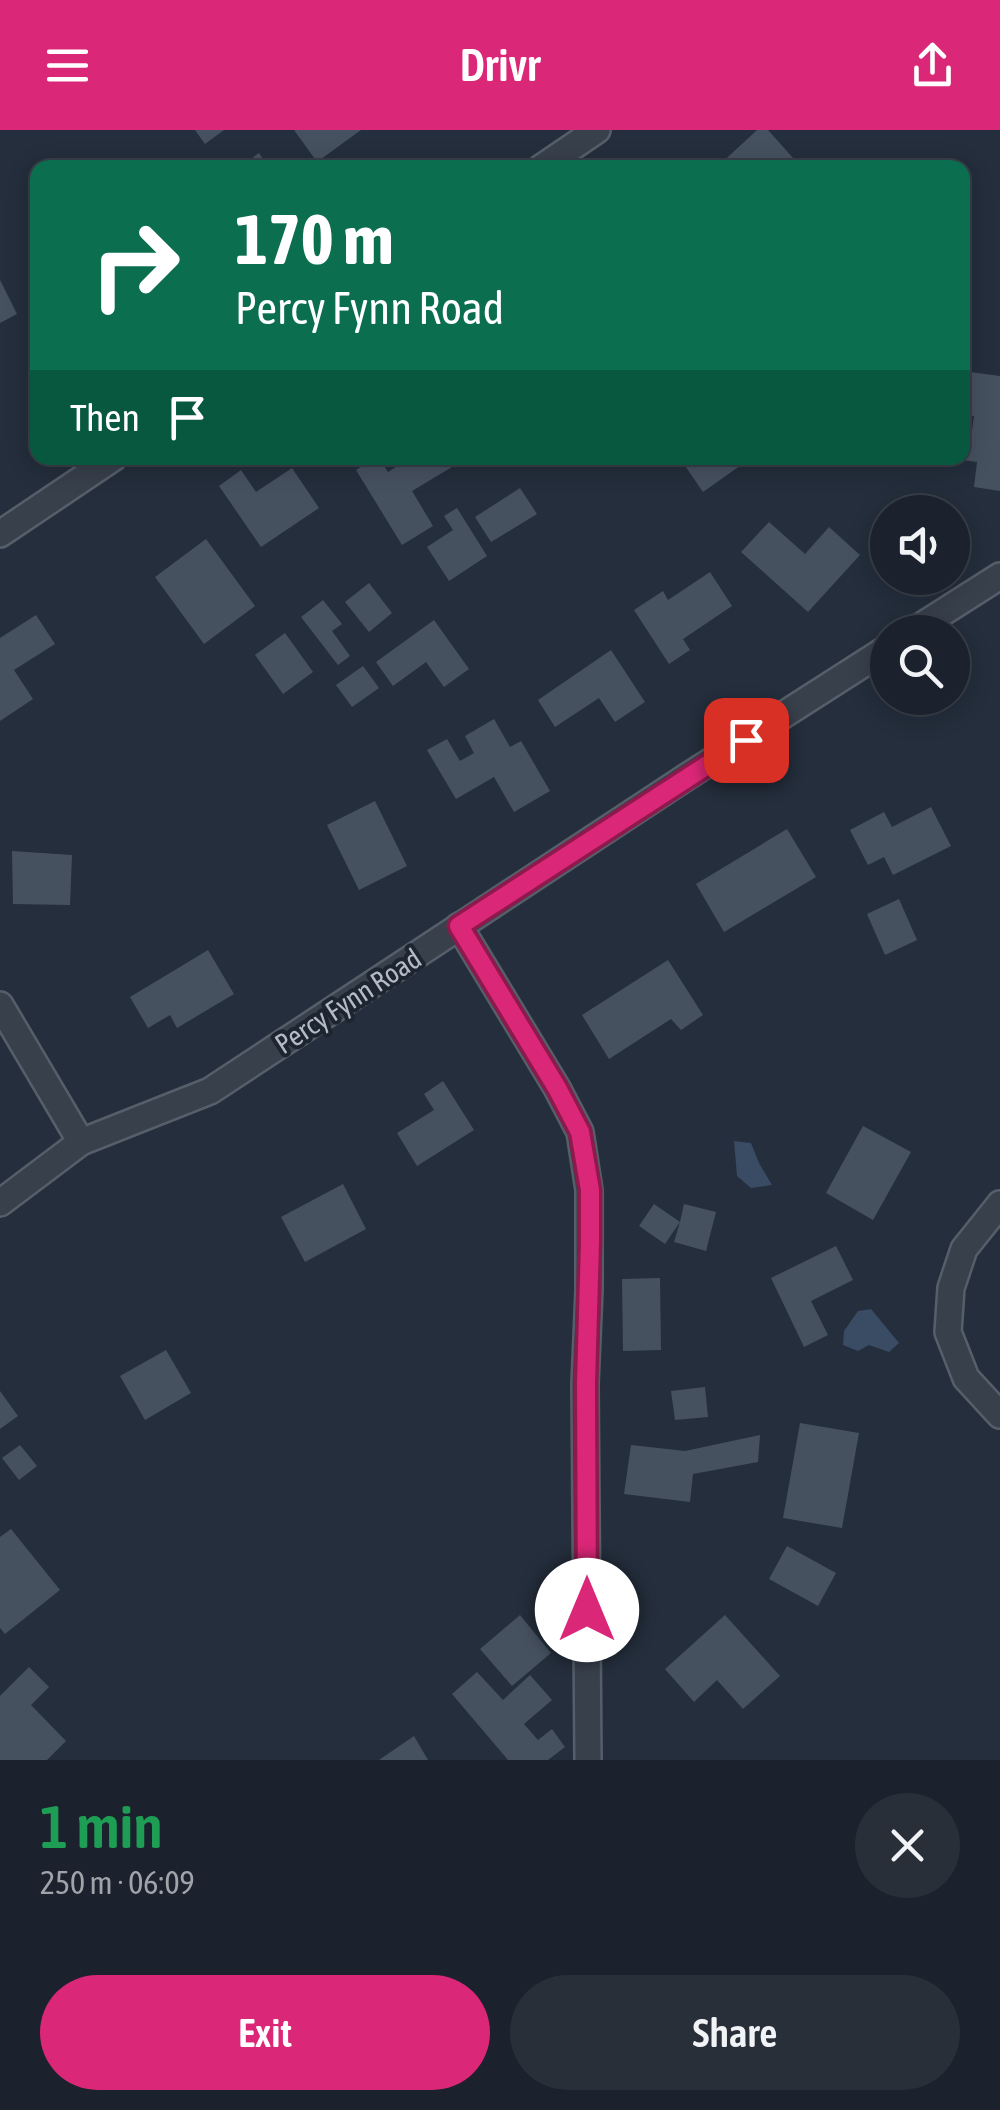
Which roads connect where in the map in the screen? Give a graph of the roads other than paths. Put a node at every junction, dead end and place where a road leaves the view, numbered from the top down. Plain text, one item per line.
1 (597, 130) edge
2 (553, 160) edge
3 (103, 465) edge
4 (0, 534) edge
5 (1000, 576) edge
6 (939, 615) edge
7 (870, 660) edge
8 (459, 926) junction
9 (0, 1005) edge
10 (81, 1142) junction
11 (0, 1203) edge
12 (1000, 1204) edge
13 (1000, 1415) edge
14 (588, 1760) edge

1 - 2 street
3 - 4 street
5 - 6 street
7 - 8 street, Percy Fynn Road
8 - 10 street, Percy Fynn Road
8 - 14 street
9 - 10 street
10 - 11 street, Percy Fynn Road
12 - 13 street

